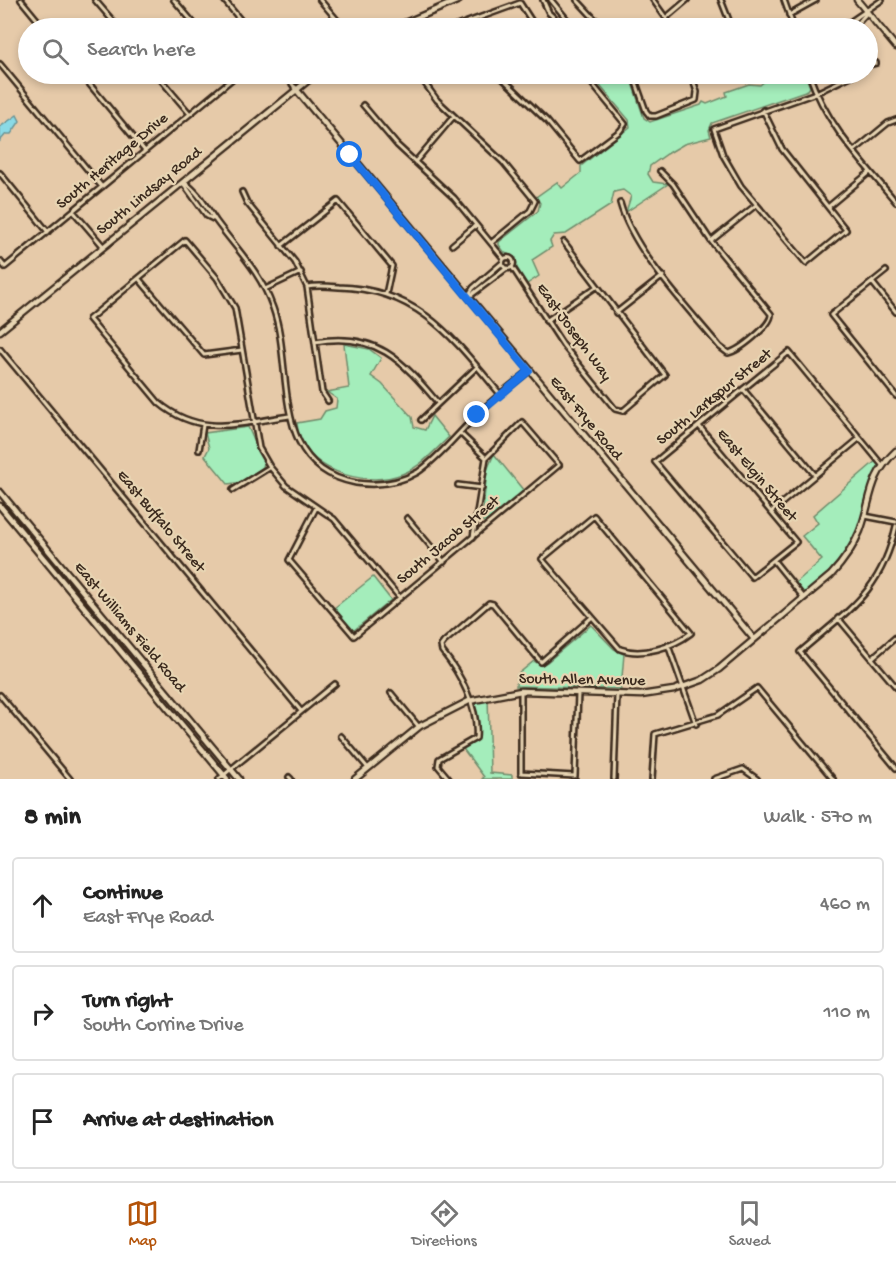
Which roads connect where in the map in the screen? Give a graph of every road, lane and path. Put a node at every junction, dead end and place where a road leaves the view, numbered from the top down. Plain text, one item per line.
1 (21, 0) edge
2 (95, 0) edge
3 (174, 0) edge
4 (224, 0) edge
5 (320, 0) edge
6 (459, 0) edge
7 (543, 0) edge
8 (551, 0) edge
9 (578, 0) edge
10 (653, 0) edge
11 (687, 0) edge
12 (721, 0) edge
13 (784, 0) edge
14 (816, 0) edge
15 (857, 0) edge
16 (882, 0) edge
17 (867, 12) junction
18 (789, 15) junction
19 (666, 17) joint
20 (36, 18) edge
21 (110, 18) edge
22 (189, 18) edge
23 (239, 18) edge
24 (335, 18) edge
25 (417, 18) edge
26 (479, 18) edge
27 (530, 18) edge
28 (554, 18) edge
29 (566, 18) edge
30 (594, 18) edge
31 (728, 18) edge
32 (790, 18) edge
33 (857, 18) edge
34 (864, 18) edge
35 (872, 18) edge
36 (878, 25) edge
37 (896, 47) edge
38 (0, 64) edge
39 (89, 84) edge
40 (164, 84) edge
41 (224, 84) edge
42 (292, 84) edge
43 (301, 84) edge
44 (424, 84) edge
45 (509, 84) edge
46 (592, 84) edge
47 (637, 84) edge
48 (694, 84) edge
49 (813, 84) edge
50 (834, 84) edge
51 (295, 88) junction
52 (816, 93) junction
53 (363, 105) dead end
54 (763, 110) junction
55 (190, 114) junction
56 (454, 116) junction
57 (896, 120) edge
58 (145, 151) junction
59 (854, 151) junction
60 (415, 162) junction
61 (660, 171) dead end
62 (871, 172) junction
63 (0, 173) edge
64 (182, 181) junction
65 (102, 187) junction
66 (242, 192) dead end
67 (896, 202) edge
68 (620, 203) dead end
69 (756, 205) junction
70 (828, 207) junction
71 (74, 211) junction
72 (476, 225) junction
73 (48, 232) junction
74 (711, 241) junction
75 (564, 242) dead end
76 (491, 243) junction
77 (452, 245) dead end
78 (103, 246) junction
79 (281, 246) junction
80 (0, 261) edge
81 (503, 261) junction
82 (512, 267) junction
83 (507, 268) junction
84 (886, 271) dead end
85 (301, 272) junction
86 (663, 276) junction
87 (139, 279) junction
88 (872, 282) junction
89 (596, 286) junction
90 (307, 287) junction
91 (265, 288) junction
92 (386, 294) junction
93 (468, 296) junction
94 (896, 312) edge
95 (616, 313) junction
96 (546, 321) junction
97 (0, 331) edge
98 (315, 342) junction
99 (0, 349) edge
100 (242, 350) junction
101 (477, 367) junction
102 (529, 371) junction
103 (743, 389) junction
104 (500, 394) junction
105 (896, 396) edge
106 (328, 401) dead end
107 (438, 403) junction
108 (289, 416) junction
109 (421, 420) dead end
110 (254, 421) junction
111 (203, 425) junction
112 (699, 426) junction
113 (460, 433) junction
114 (860, 438) junction
115 (199, 450) dead end
116 (896, 451) edge
117 (486, 458) junction
118 (882, 465) junction
119 (270, 466) junction
120 (815, 475) junction
121 (458, 485) dead end
122 (482, 488) junction
123 (233, 490) dead end
124 (0, 492) edge
125 (0, 506) edge
126 (316, 508) junction
127 (771, 512) junction
128 (864, 516) junction
129 (407, 518) dead end
130 (896, 522) edge
131 (896, 526) edge
132 (473, 537) junction
133 (774, 561) junction
134 (444, 562) junction
135 (399, 598) junction
136 (804, 598) junction
137 (591, 618) junction
138 (838, 618) junction
139 (896, 637) edge
140 (754, 639) junction
141 (668, 645) junction
142 (872, 658) junction
143 (335, 684) dead end
144 (684, 687) junction
145 (896, 687) edge
146 (521, 692) junction
147 (391, 693) dead end
148 (578, 693) junction
149 (0, 694) edge
150 (617, 695) junction
151 (469, 701) junction
152 (301, 711) junction
153 (696, 724) junction
154 (418, 727) junction
155 (341, 736) dead end
156 (368, 768) junction
157 (896, 768) edge
158 (231, 769) junction
159 (226, 777) edge
160 (70, 779) edge
161 (219, 779) edge
162 (239, 779) edge
163 (355, 779) edge
164 (448, 779) edge
165 (614, 779) edge
166 (652, 779) edge
167 (714, 779) edge
168 (757, 779) edge
169 (833, 779) edge

1 - 20 street
2 - 21 street
3 - 22 street
4 - 23 street
5 - 24 street
6 - 25 street
7 - 28 street
8 - 29 street
9 - 30 street
10 - 19 street
11 - 19 street
12 - 31 street
13 - 18 street
14 - 18 street
15 - 17 street
16 - 17 street
17 - 33 street
17 - 34 street
17 - 35 street
18 - 32 street
26 - 27 street
36 - 37 street
38 - 65 street
39 - 58 street
40 - 55 street
41 - 55 street, South Heritage Drive
42 - 51 street, East Frye Road
43 - 51 street, South Lindsay Road
44 - 56 street
45 - 46 street
47 - 48 street
49 - 52 street
50 - 52 street
51 - 64 street, South Lindsay Road
51 - 93 street, East Frye Road
52 - 54 street
52 - 59 street
53 - 60 street, East Joseph Way
54 - 69 street
54 - 70 street
55 - 58 street, South Heritage Drive
56 - 60 street
56 - 76 street
57 - 59 street
58 - 65 street, South Heritage Drive
59 - 62 street
60 - 72 street, East Joseph Way
61 - 74 street
62 - 67 street
62 - 70 street
63 - 73 street
64 - 78 street, South Lindsay Road
64 - 91 street
65 - 71 street, South Heritage Drive
66 - 79 street
68 - 86 street
69 - 70 street
69 - 74 street
71 - 73 street, South Heritage Drive
71 - 78 street
72 - 76 street, East Joseph Way
72 - 77 street
73 - 80 street, South Heritage Drive
74 - 86 street
75 - 89 street
76 - 81 street, East Joseph Way
78 - 97 street, South Lindsay Road
79 - 85 street
79 - 92 street
81 - 82 street, East Joseph Way
81 - 83 street, East Joseph Way
81 - 93 street
82 - 83 street
82 - 96 street, East Joseph Way
83 - 93 street
84 - 88 street
85 - 90 street
85 - 91 street
86 - 95 street
87 - 100 street
87 - 100 street
87 - 111 street
88 - 94 street
88 - 105 street
89 - 95 street
89 - 96 street
90 - 92 street
90 - 98 street
91 - 108 street
92 - 101 street
93 - 102 street, East Frye Road
95 - 96 street, East Joseph Way
98 - 106 street
98 - 107 street
99 - 152 street, East Buffalo Street
100 - 110 street
101 - 104 street
101 - 107 street
102 - 104 street
102 - 140 street, East Frye Road
103 - 112 street, South Larkspur Street
103 - 114 street, South Larkspur Street
103 - 120 street
104 - 113 street
107 - 109 street
108 - 110 street
108 - 113 street
110 - 111 street
110 - 119 street
111 - 115 street
112 - 127 street, East Elgin Street
112 - 133 street, South Larkspur Street
113 - 117 street
114 - 118 street
114 - 120 street
116 - 118 street, South Allen Avenue
117 - 122 street
117 - 132 street, South Jacob Street
118 - 128 street, South Allen Avenue
119 - 123 street
119 - 126 street
120 - 127 street
121 - 122 street
122 - 132 street
124 - 158 street, East Williams Field Road
125 - 159 street, East Williams Field Road
126 - 135 street
126 - 135 street, South Jacob Street
127 - 133 street, East Elgin Street
128 - 130 street
128 - 136 street, South Allen Avenue
129 - 134 street
131 - 138 street
132 - 134 street, South Jacob Street
133 - 136 street
134 - 135 street, South Jacob Street
136 - 140 street, South Allen Avenue
137 - 141 street
137 - 141 street
137 - 151 street
138 - 142 street
138 - 157 street
139 - 142 street
140 - 144 street, South Allen Avenue
141 - 144 street
142 - 145 street
143 - 152 street
144 - 150 street, South Allen Avenue
144 - 153 street
146 - 148 street, South Allen Avenue
146 - 148 street
146 - 151 street, South Allen Avenue
147 - 154 street
148 - 150 street, South Allen Avenue
149 - 160 street
150 - 165 street
151 - 154 street, South Allen Avenue
151 - 164 street
152 - 158 street
153 - 166 street
153 - 169 street
154 - 156 street, South Allen Avenue
155 - 156 street
156 - 163 street, South Allen Avenue
158 - 159 street
158 - 162 street, East Williams Field Road
159 - 161 street
167 - 168 street

